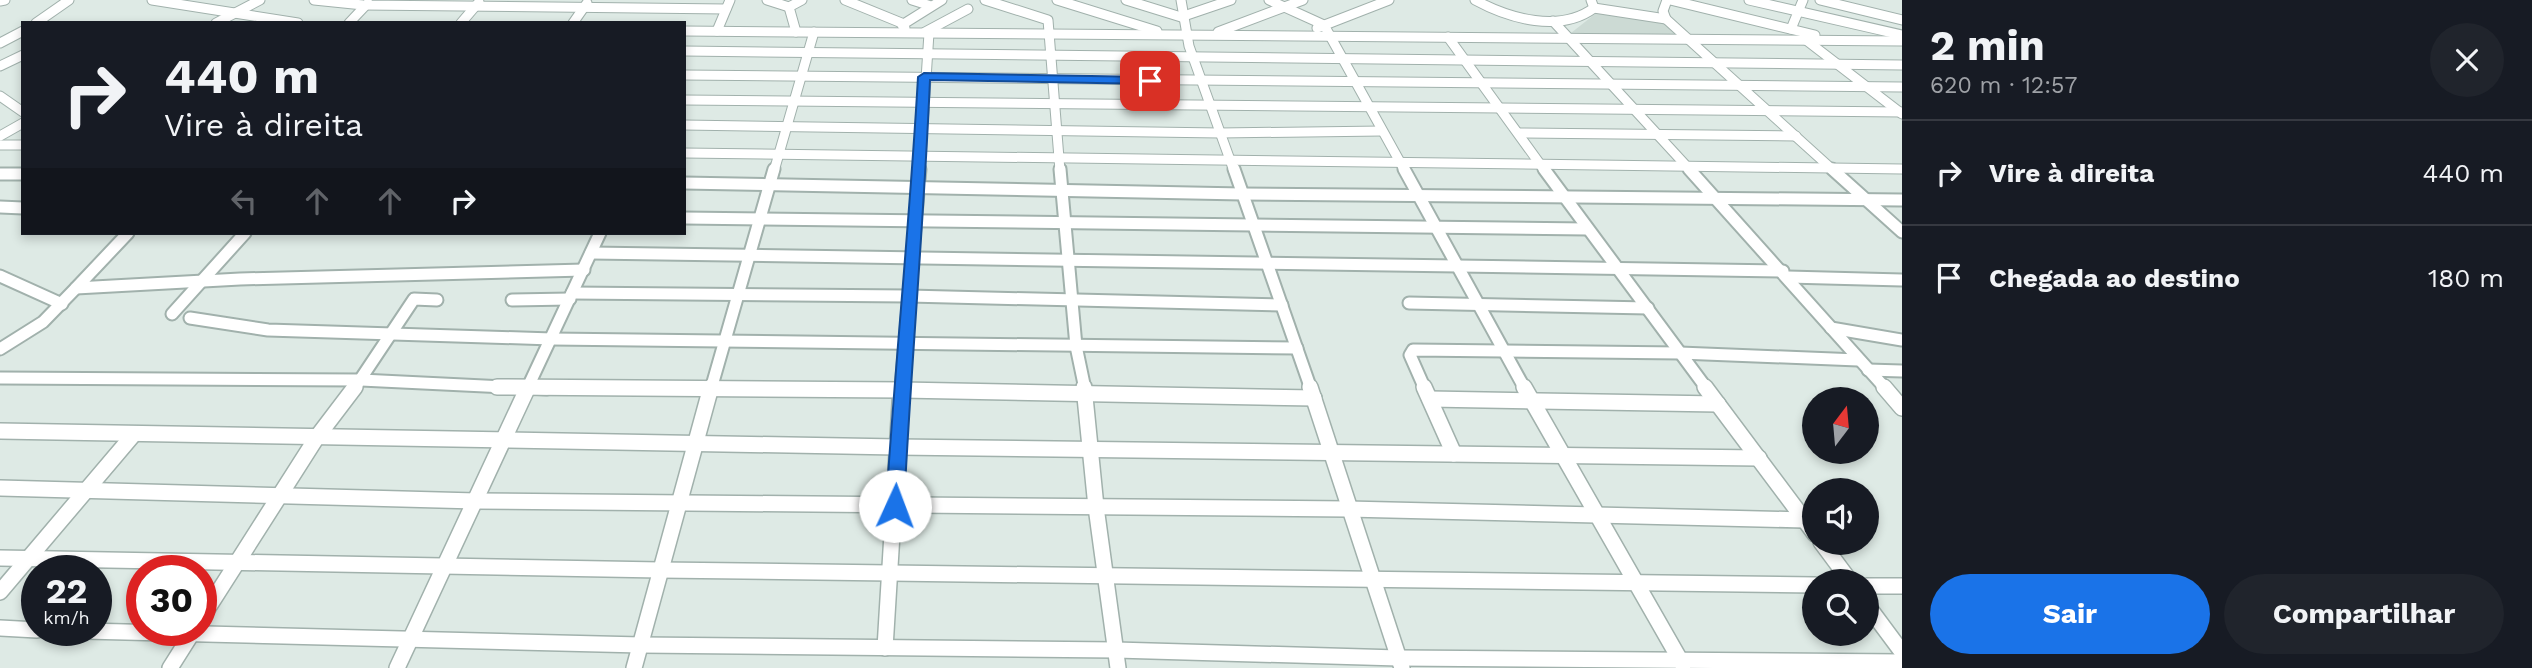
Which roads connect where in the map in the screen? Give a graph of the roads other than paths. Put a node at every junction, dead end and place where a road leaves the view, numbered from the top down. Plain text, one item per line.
1 (69, 0) edge
2 (152, 0) edge
3 (260, 0) edge
4 (314, 0) edge
5 (767, 0) edge
6 (802, 0) edge
7 (845, 0) edge
8 (912, 0) edge
9 (942, 0) edge
10 (985, 0) edge
11 (1057, 0) edge
12 (1126, 0) edge
13 (1181, 0) edge
14 (1231, 0) edge
15 (1269, 0) edge
16 (1303, 0) edge
17 (1389, 0) edge
18 (1475, 0) edge
19 (1669, 0) edge
20 (1749, 0) edge
21 (1803, 0) edge
22 (1820, 0) edge
23 (369, 2) edge
24 (478, 3) edge
25 (586, 3) edge
26 (728, 4) edge
27 (1592, 4) edge
28 (931, 6) junction
29 (789, 7) junction
30 (1285, 7) junction
31 (968, 9) dead end
32 (1064, 10) edge
33 (1798, 11) junction
34 (235, 14) junction
35 (1181, 17) junction
36 (1666, 19) junction
37 (1902, 20) edge
38 (39, 21) edge
39 (220, 21) edge
40 (284, 21) edge
41 (351, 21) edge
42 (463, 21) edge
43 (574, 21) edge
44 (1553, 21) junction
45 (905, 28) junction
46 (1791, 29) junction
47 (1326, 30) junction
48 (687, 31) edge
49 (717, 31) junction
50 (21, 32) edge
51 (796, 32) junction
52 (814, 32) junction
53 (926, 33) junction
54 (1046, 34) junction
55 (1171, 35) junction
56 (1187, 35) junction
57 (1209, 35) junction
58 (1902, 36) edge
59 (1448, 37) junction
60 (1567, 38) junction
61 (1689, 39) junction
62 (1806, 40) junction
63 (1836, 40) junction
64 (1902, 41) edge
65 (0, 43) edge
66 (686, 51) edge
67 (807, 52) junction
68 (926, 53) junction
69 (1048, 54) junction
70 (21, 56) edge
71 (1193, 57) junction
72 (1342, 60) junction
73 (1464, 61) junction
74 (1588, 62) junction
75 (1715, 63) junction
76 (1836, 64) junction
77 (1902, 65) edge
78 (0, 66) edge
79 (686, 75) edge
80 (802, 76) junction
81 (924, 77) junction
82 (1051, 78) junction
83 (1200, 82) junction
84 (1356, 83) junction
85 (1481, 84) junction
86 (1610, 85) junction
87 (1741, 86) junction
88 (1866, 87) junction
89 (1902, 88) edge
90 (0, 96) edge
91 (686, 100) edge
92 (794, 102) junction
93 (924, 102) junction
94 (1053, 104) junction
95 (1212, 107) junction
96 (1370, 108) junction
97 (1501, 109) junction
98 (21, 111) edge
99 (1634, 111) junction
100 (1770, 113) junction
101 (1901, 113) edge
102 (21, 124) edge
103 (686, 125) edge
104 (786, 127) junction
105 (923, 128) junction
106 (1056, 129) junction
107 (1382, 131) junction
108 (1220, 133) junction
109 (1518, 133) junction
110 (1656, 135) junction
111 (0, 136) edge
112 (1796, 136) junction
113 (0, 145) edge
114 (21, 145) edge
115 (686, 153) edge
116 (778, 155) junction
117 (922, 156) junction
118 (1058, 158) junction
119 (1230, 162) junction
120 (1400, 164) junction
121 (1542, 166) junction
122 (1689, 168) junction
123 (1833, 169) junction
124 (1902, 169) edge
125 (0, 174) edge
126 (21, 174) edge
127 (686, 183) edge
128 (769, 185) junction
129 (919, 187) junction
130 (1061, 191) junction
131 (1242, 194) junction
132 (1418, 195) junction
133 (1564, 197) junction
134 (1715, 198) junction
135 (1868, 200) junction
136 (1902, 200) edge
137 (0, 207) edge
138 (21, 208) edge
139 (686, 218) edge
140 (759, 219) junction
141 (917, 223) junction
142 (1066, 224) junction
143 (1255, 227) junction
144 (1437, 229) junction
145 (1587, 229) junction
146 (1902, 232) edge
147 (126, 235) edge
148 (243, 235) edge
149 (599, 235) edge
150 (591, 253) junction
151 (748, 256) junction
152 (913, 258) junction
153 (1068, 260) junction
154 (1268, 265) junction
155 (1458, 268) junction
156 (1618, 269) junction
157 (584, 270) junction
158 (1785, 274) junction
159 (0, 276) edge
160 (1902, 280) edge
161 (201, 283) junction
162 (76, 288) junction
163 (738, 295) junction
164 (571, 296) junction
165 (909, 296) junction
166 (437, 300) dead end
167 (512, 300) dead end
168 (1072, 301) junction
169 (1409, 303) dead end
170 (62, 304) junction
171 (1282, 305) junction
172 (1480, 306) junction
173 (1648, 308) junction
174 (172, 314) dead end
175 (190, 318) dead end
176 (1831, 328) junction
177 (392, 334) junction
178 (552, 339) junction
179 (1902, 340) edge
180 (725, 342) junction
181 (904, 343) junction
182 (1076, 346) junction
183 (1297, 348) junction
184 (0, 349) edge
185 (1504, 351) junction
186 (1680, 353) junction
187 (1858, 360) junction
188 (1868, 370) junction
189 (1902, 371) edge
190 (2, 380) edge
191 (361, 380) junction
192 (529, 388) junction
193 (710, 390) junction
194 (902, 390) junction
195 (1086, 396) junction
196 (1314, 398) junction
197 (1430, 399) junction
198 (1531, 400) junction
199 (1718, 404) junction
200 (1902, 408) edge
201 (0, 431) edge
202 (134, 435) junction
203 (317, 437) junction
204 (504, 440) junction
205 (695, 442) junction
206 (897, 447) junction
207 (1090, 450) junction
208 (1332, 452) junction
209 (1454, 454) junction
210 (1562, 456) junction
211 (1759, 458) junction
212 (0, 488) edge
213 (86, 492) junction
214 (280, 496) junction
215 (476, 501) junction
216 (678, 503) junction
217 (895, 506) junction
218 (1096, 507) junction
219 (1348, 509) junction
220 (1597, 517) junction
221 (1802, 517) edge
222 (1802, 520) edge
223 (31, 555) edge
224 (0, 558) edge
225 (21, 559) edge
226 (112, 561) edge
227 (237, 563) junction
228 (21, 566) edge
229 (445, 566) junction
230 (660, 570) junction
231 (890, 573) junction
232 (1105, 574) junction
233 (1371, 578) junction
234 (1636, 583) junction
235 (1802, 585) edge
236 (1879, 586) edge
237 (1902, 586) edge
238 (0, 592) edge
239 (217, 594) edge
240 (1879, 621) edge
241 (0, 628) edge
242 (21, 629) edge
243 (217, 634) edge
244 (410, 641) junction
245 (641, 645) junction
246 (184, 646) edge
247 (885, 648) junction
248 (1116, 650) junction
249 (1902, 652) edge
250 (1902, 662) edge
251 (1400, 663) edge
252 (1683, 664) edge
253 (170, 668) edge
254 (397, 668) edge
255 (635, 668) edge
256 (1118, 668) edge

1 - 38 street
2 - 34 street
3 - 34 street
4 - 23 street
5 - 29 street
6 - 29 street
7 - 45 street
8 - 28 street
9 - 28 street
10 - 32 street
11 - 32 street
12 - 35 street
13 - 35 street
14 - 35 street
15 - 30 street
16 - 30 street
17 - 47 street
18 - 44 street
19 - 36 street
19 - 46 street
20 - 33 street
21 - 33 street
22 - 37 street
23 - 24 street
23 - 41 street
24 - 25 street
24 - 42 street
25 - 26 street
25 - 43 street
26 - 49 street
27 - 36 street
27 - 44 street
28 - 45 street
29 - 51 street
30 - 47 street
30 - 57 street
31 - 53 street
32 - 54 street
32 - 55 street
33 - 46 street
33 - 58 street
34 - 39 street
34 - 40 street
35 - 56 street
36 - 61 street
44 - 60 street
45 - 52 street
45 - 53 street
46 - 63 street
47 - 57 street
47 - 59 street
47 - 72 street
48 - 49 street
49 - 51 street
50 - 65 street
51 - 52 street
52 - 67 street
53 - 54 street
53 - 68 street
54 - 55 street
54 - 69 street
55 - 56 street
56 - 57 street
56 - 71 street
59 - 60 street
59 - 73 street
60 - 61 street
60 - 74 street
61 - 62 street
61 - 75 street
62 - 63 street
62 - 76 street
63 - 64 street
66 - 67 street
67 - 68 street
67 - 80 street
68 - 69 street
68 - 81 street
69 - 71 street
69 - 82 street
70 - 78 street
71 - 72 street
71 - 83 street
72 - 73 street
72 - 84 street
73 - 74 street
73 - 85 street
74 - 75 street
74 - 86 street
75 - 76 street
75 - 87 street
76 - 77 street
76 - 88 street
79 - 80 street
80 - 81 street
80 - 92 street
81 - 82 street
81 - 93 street
82 - 83 street
82 - 94 street
83 - 84 street
83 - 95 street
84 - 85 street
84 - 96 street
85 - 86 street
85 - 97 street
86 - 87 street
86 - 99 street
87 - 88 street
87 - 100 street
88 - 89 street
88 - 101 street
90 - 98 street
91 - 92 street
92 - 93 street
92 - 104 street
93 - 94 street
93 - 105 street
94 - 95 street
94 - 106 street
95 - 96 street
95 - 108 street
96 - 97 street
96 - 107 street
97 - 99 street
97 - 109 street
99 - 100 street
99 - 110 street
100 - 101 street
100 - 112 street
102 - 111 street
103 - 104 street
104 - 105 street
104 - 116 street
105 - 106 street
105 - 117 street
106 - 108 street
106 - 118 street
107 - 108 street
107 - 120 street
108 - 119 street
109 - 110 street
109 - 121 street
110 - 112 street
110 - 122 street
112 - 123 street
113 - 114 street
115 - 116 street
116 - 117 street
116 - 128 street
117 - 118 street
117 - 129 street
118 - 119 street
118 - 130 street
119 - 120 street
119 - 131 street
120 - 121 street
120 - 132 street
121 - 122 street
121 - 133 street
122 - 123 street
122 - 134 street
123 - 124 street
123 - 135 street
125 - 126 street
127 - 128 street
128 - 129 street
128 - 140 street
129 - 130 street
129 - 141 street
130 - 131 street
130 - 142 street
131 - 132 street
131 - 143 street
132 - 133 street
132 - 144 street
133 - 134 street
133 - 145 street
134 - 135 street
134 - 158 street
135 - 136 street
135 - 146 street
137 - 138 street
139 - 140 street
140 - 141 street
140 - 151 street
141 - 142 street
141 - 152 street
142 - 143 street
142 - 153 street
143 - 144 street
143 - 154 street
144 - 145 street
144 - 155 street
145 - 156 street
147 - 162 street
148 - 161 street
149 - 150 street
150 - 151 street
150 - 157 street
151 - 152 street
151 - 163 street
152 - 153 street
152 - 165 street
153 - 154 street
153 - 168 street
154 - 155 street
154 - 171 street
155 - 156 street
155 - 172 street
156 - 158 street
156 - 173 street
157 - 161 street
157 - 164 street
158 - 160 street
158 - 176 street
159 - 170 street
161 - 162 street
161 - 174 street
162 - 170 street
163 - 164 street
163 - 165 street
163 - 180 street
164 - 167 street
164 - 178 street
165 - 168 street
165 - 181 street
166 - 177 street
168 - 171 street
168 - 182 street
169 - 172 street
170 - 184 street
171 - 183 street
172 - 173 street
172 - 185 street
173 - 186 street
175 - 177 street
176 - 179 street
176 - 187 street
177 - 178 street
177 - 191 street
178 - 180 street
178 - 192 street
180 - 181 street
180 - 193 street
181 - 182 street
181 - 194 street
182 - 183 street
182 - 195 street
183 - 196 street
185 - 186 street
185 - 197 street
185 - 198 street
186 - 187 street
186 - 199 street
187 - 188 street
188 - 189 street
188 - 200 street
190 - 191 street
191 - 192 street
191 - 203 street
192 - 193 street
192 - 204 street
193 - 194 street
193 - 205 street
194 - 195 street
194 - 206 street
195 - 196 street
195 - 207 street
196 - 208 street
197 - 198 street
197 - 209 street
198 - 199 street
198 - 210 street
199 - 211 street
201 - 202 street
202 - 203 street
202 - 213 street
203 - 204 street
203 - 214 street
204 - 205 street
204 - 215 street
205 - 206 street
205 - 216 street
206 - 207 street
206 - 217 street
207 - 208 street
207 - 218 street
208 - 209 street
208 - 219 street
209 - 210 street
210 - 211 street
210 - 220 street
211 - 221 street
212 - 213 street
213 - 214 street
213 - 223 street
214 - 215 street
214 - 227 street
215 - 216 street
215 - 229 street
216 - 217 street
216 - 230 street
217 - 218 street
217 - 231 street
218 - 219 street
218 - 232 street
219 - 220 street
219 - 233 street
220 - 222 street
220 - 234 street
224 - 225 street
226 - 227 street
227 - 229 street
227 - 239 street
228 - 238 street
229 - 230 street
229 - 244 street
230 - 231 street
230 - 245 street
231 - 232 street
231 - 247 street
232 - 233 street
232 - 248 street
233 - 234 street
233 - 251 street
234 - 235 street
234 - 252 street
236 - 237 street
240 - 249 street
241 - 242 street
243 - 244 street
244 - 245 street
244 - 254 street
245 - 247 street
245 - 255 street
246 - 253 street
247 - 248 street
248 - 251 street
248 - 256 street
250 - 252 street
251 - 252 street

